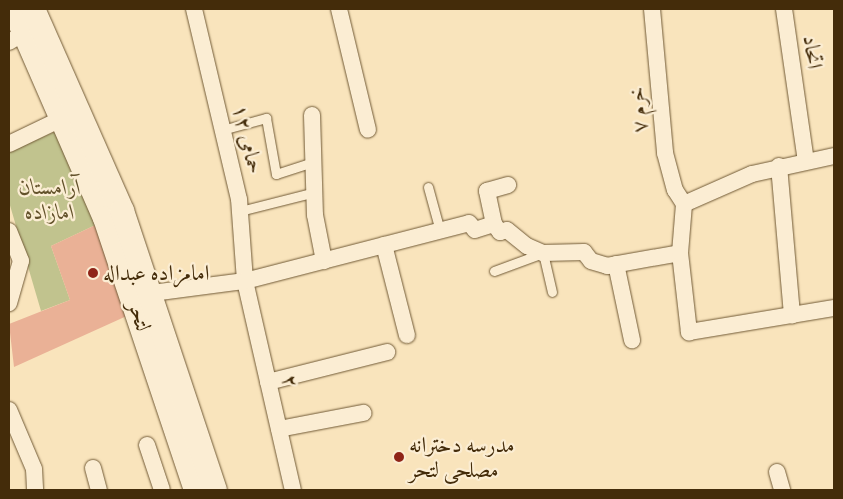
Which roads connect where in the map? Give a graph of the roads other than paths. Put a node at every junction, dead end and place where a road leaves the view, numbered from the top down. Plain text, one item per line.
1 (14, 9) edge
2 (32, 9) edge
3 (194, 9) edge
4 (340, 9) edge
5 (652, 9) edge
6 (784, 9) edge
7 (17, 37) edge
8 (312, 114) dead end
9 (64, 118) junction
10 (222, 130) junction
11 (368, 130) dead end
12 (9, 144) edge
13 (834, 156) edge
14 (806, 161) junction
15 (312, 162) junction
16 (779, 166) junction
17 (508, 185) dead end
18 (428, 187) dead end
19 (315, 192) junction
20 (684, 204) junction
21 (240, 211) junction
22 (494, 224) junction
23 (9, 231) edge
24 (440, 231) junction
25 (384, 245) junction
26 (543, 252) junction
27 (680, 253) junction
28 (324, 261) junction
29 (616, 264) junction
30 (494, 271) dead end
31 (245, 281) junction
32 (552, 292) dead end
33 (144, 296) junction
34 (9, 302) edge
35 (834, 308) edge
36 (792, 315) junction
37 (407, 335) dead end
38 (632, 340) dead end
39 (387, 352) dead end
40 (268, 382) junction
41 (175, 398) junction
42 (363, 413) dead end
43 (11, 420) edge
44 (279, 429) junction
45 (147, 445) dead end
46 (93, 468) dead end
47 (777, 472) dead end
48 (35, 490) edge
49 (99, 490) edge
50 (162, 490) edge
51 (196, 490) edge
52 (215, 490) edge
53 (293, 490) edge
54 (782, 490) edge

1 - 7 street, لتحر
2 - 33 street, لتحر
3 - 10 street, حمامی ۱۲
4 - 11 street
5 - 20 street, خرم ۷
6 - 14 street, اتحاد
7 - 9 street, لتحر
8 - 15 street
9 - 12 street
9 - 33 street, لتحر
10 - 15 lane
10 - 21 street, حمامی ۱۲
13 - 14 street
14 - 16 street
15 - 19 street
16 - 20 street
16 - 36 street
17 - 22 street
18 - 24 lane
19 - 21 lane
19 - 28 street
20 - 27 street
21 - 31 street, حمامی ۱۲
22 - 24 street
22 - 26 street
23 - 34 street
24 - 25 street
25 - 28 street
25 - 37 street
26 - 29 street
26 - 30 lane
26 - 32 lane
27 - 29 street
27 - 36 street
28 - 31 street
29 - 38 street
31 - 33 street
31 - 40 street, ۲
33 - 41 street, لتحر
35 - 36 street
39 - 40 street
40 - 44 street, ۲
41 - 51 street, لتحر
41 - 52 street, لتحر
42 - 44 street
43 - 48 street
44 - 53 street, ۲
45 - 50 street
46 - 49 street
47 - 54 street

